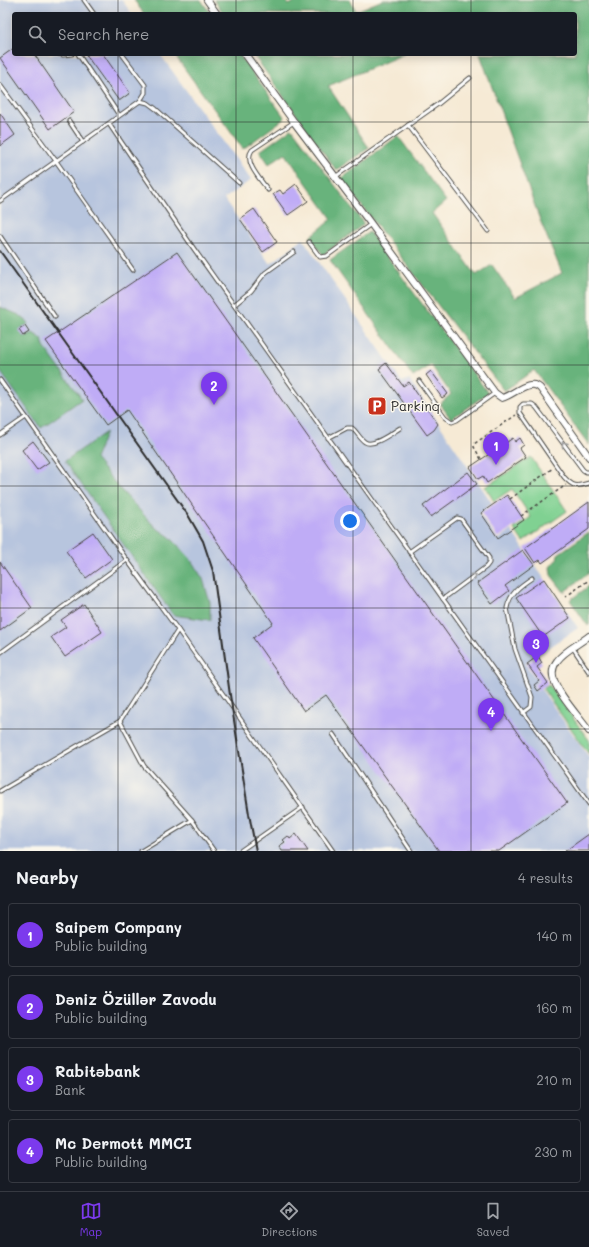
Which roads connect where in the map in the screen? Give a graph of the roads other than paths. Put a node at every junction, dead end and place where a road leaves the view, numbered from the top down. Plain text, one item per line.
1 (84, 0) edge
2 (207, 0) edge
3 (93, 12) edge
4 (216, 12) edge
5 (79, 56) edge
6 (123, 56) edge
7 (246, 56) edge
8 (470, 78) dead end
9 (0, 85) edge
10 (140, 100) junction
11 (119, 115) junction
12 (69, 122) dead end
13 (294, 122) junction
14 (109, 124) junction
15 (408, 125) junction
16 (83, 142) junction
17 (56, 160) junction
18 (335, 177) junction
19 (239, 183) dead end
20 (268, 190) dead end
21 (0, 201) edge
22 (371, 224) junction
23 (488, 231) dead end
24 (0, 236) edge
25 (309, 242) dead end
26 (294, 252) dead end
27 (133, 270) dead end
28 (234, 305) junction
29 (55, 317) dead end
30 (0, 380) edge
31 (419, 381) dead end
32 (495, 393) junction
33 (26, 417) junction
34 (400, 428) dead end
35 (0, 435) edge
36 (328, 438) junction
37 (589, 457) edge
38 (589, 472) edge
39 (589, 483) edge
40 (409, 552) junction
41 (127, 560) junction
42 (532, 578) dead end
43 (443, 599) junction
44 (178, 630) junction
45 (589, 636) edge
46 (573, 648) junction
47 (0, 653) edge
48 (589, 672) edge
49 (523, 713) junction
50 (120, 721) junction
51 (589, 731) edge
52 (333, 734) dead end
53 (0, 791) edge
54 (589, 804) edge
55 (302, 807) junction
56 (192, 820) junction
57 (141, 851) edge
58 (214, 851) edge
59 (240, 851) edge
60 (333, 851) edge
61 (412, 851) edge

1 - 3 lane
2 - 4 street
5 - 11 lane
6 - 10 lane
7 - 13 street
8 - 15 lane
9 - 17 lane
10 - 11 lane
10 - 19 lane
11 - 14 lane
12 - 16 lane
13 - 18 street
13 - 20 lane
14 - 16 lane
14 - 28 lane
15 - 18 lane
15 - 23 lane
16 - 17 lane
17 - 21 lane
17 - 27 lane
18 - 22 street
22 - 25 lane
22 - 32 street
24 - 29 lane
26 - 28 lane
28 - 36 lane
30 - 33 lane
31 - 32 lane
32 - 37 street
33 - 35 lane
33 - 41 lane
34 - 36 lane
36 - 40 lane
38 -> 39 lane
40 - 43 lane
43 -> 40 lane
41 - 44 lane
41 - 47 lane
42 - 49 lane
43 - 49 lane
44 - 50 lane
44 - 55 lane
45 - 46 street
46 - 48 lane
46 - 51 street
49 - 54 lane
50 - 53 lane
50 - 56 lane
52 - 61 lane
55 - 59 lane
55 - 60 lane
56 - 57 lane
56 - 58 lane

